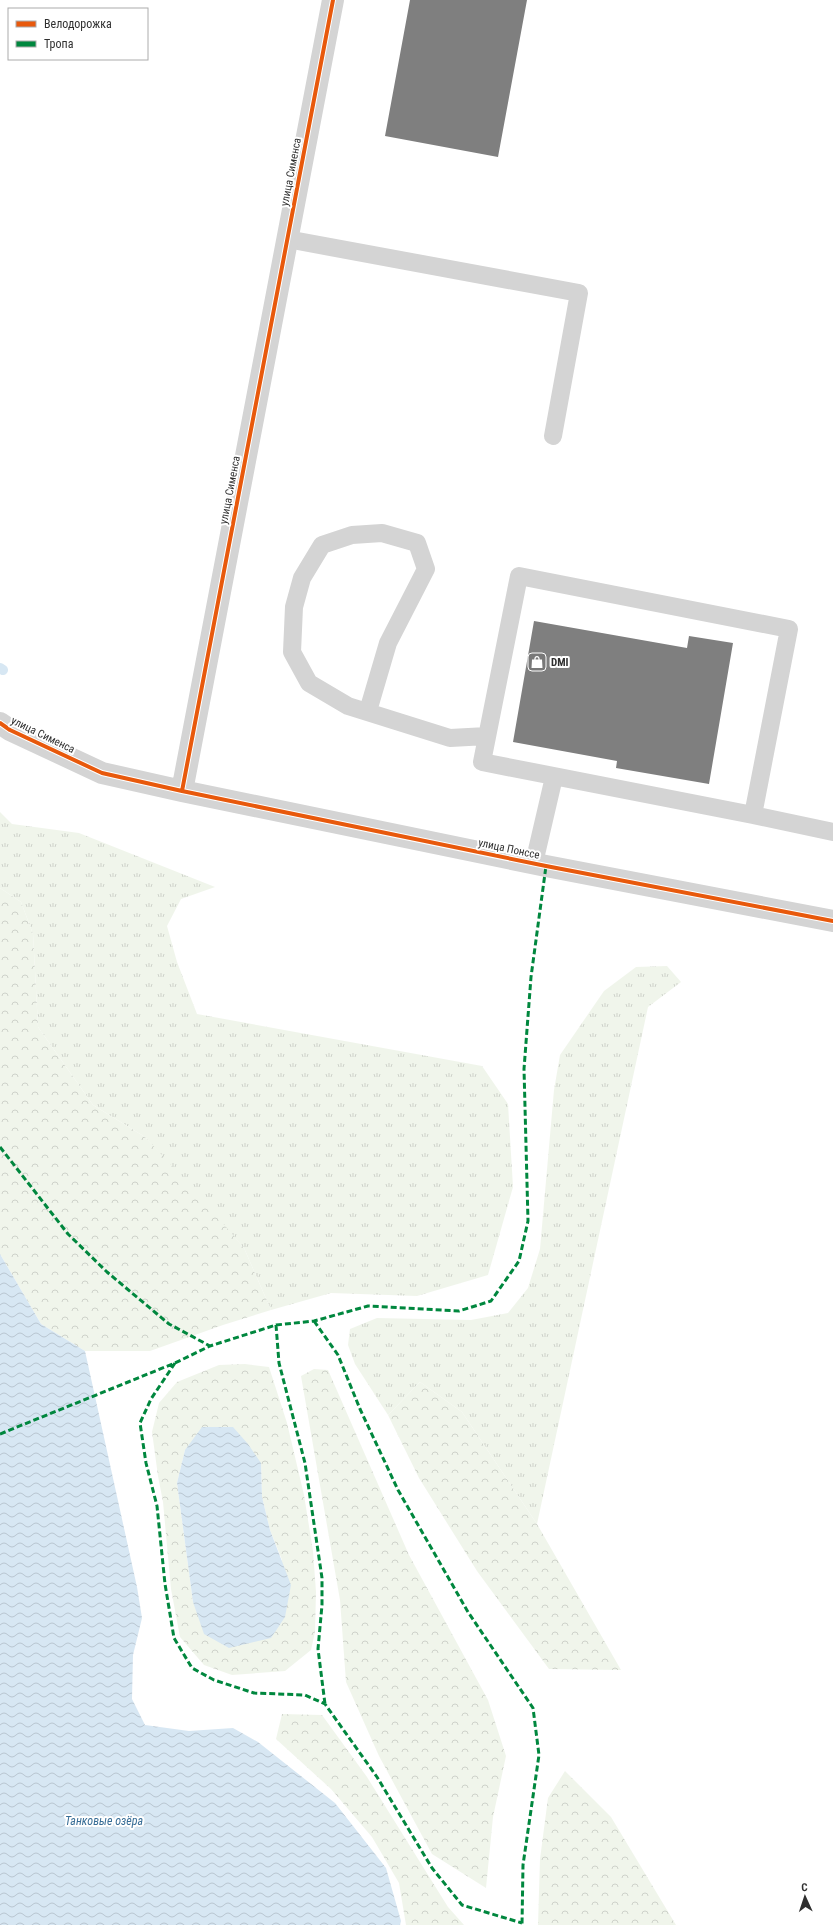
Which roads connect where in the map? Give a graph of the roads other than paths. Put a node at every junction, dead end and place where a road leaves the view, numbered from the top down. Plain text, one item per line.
1 (333, 0) edge
2 (287, 239) junction
3 (553, 436) dead end
4 (368, 711) junction
5 (0, 723) edge
6 (487, 736) junction
7 (554, 777) junction
8 (182, 791) junction
9 (753, 815) junction
10 (833, 830) edge
11 (534, 864) junction
12 (833, 921) edge

1 - 2 street, улица Сименса
2 - 3 lane
2 - 8 street, улица Сименса
4 - 4 lane
4 - 6 lane
5 - 8 street, улица Сименса
6 - 7 lane
6 - 9 lane
7 - 9 lane
7 - 11 lane
8 - 11 street, улица Понссе
9 - 10 lane
11 - 12 street, улица Понссе

